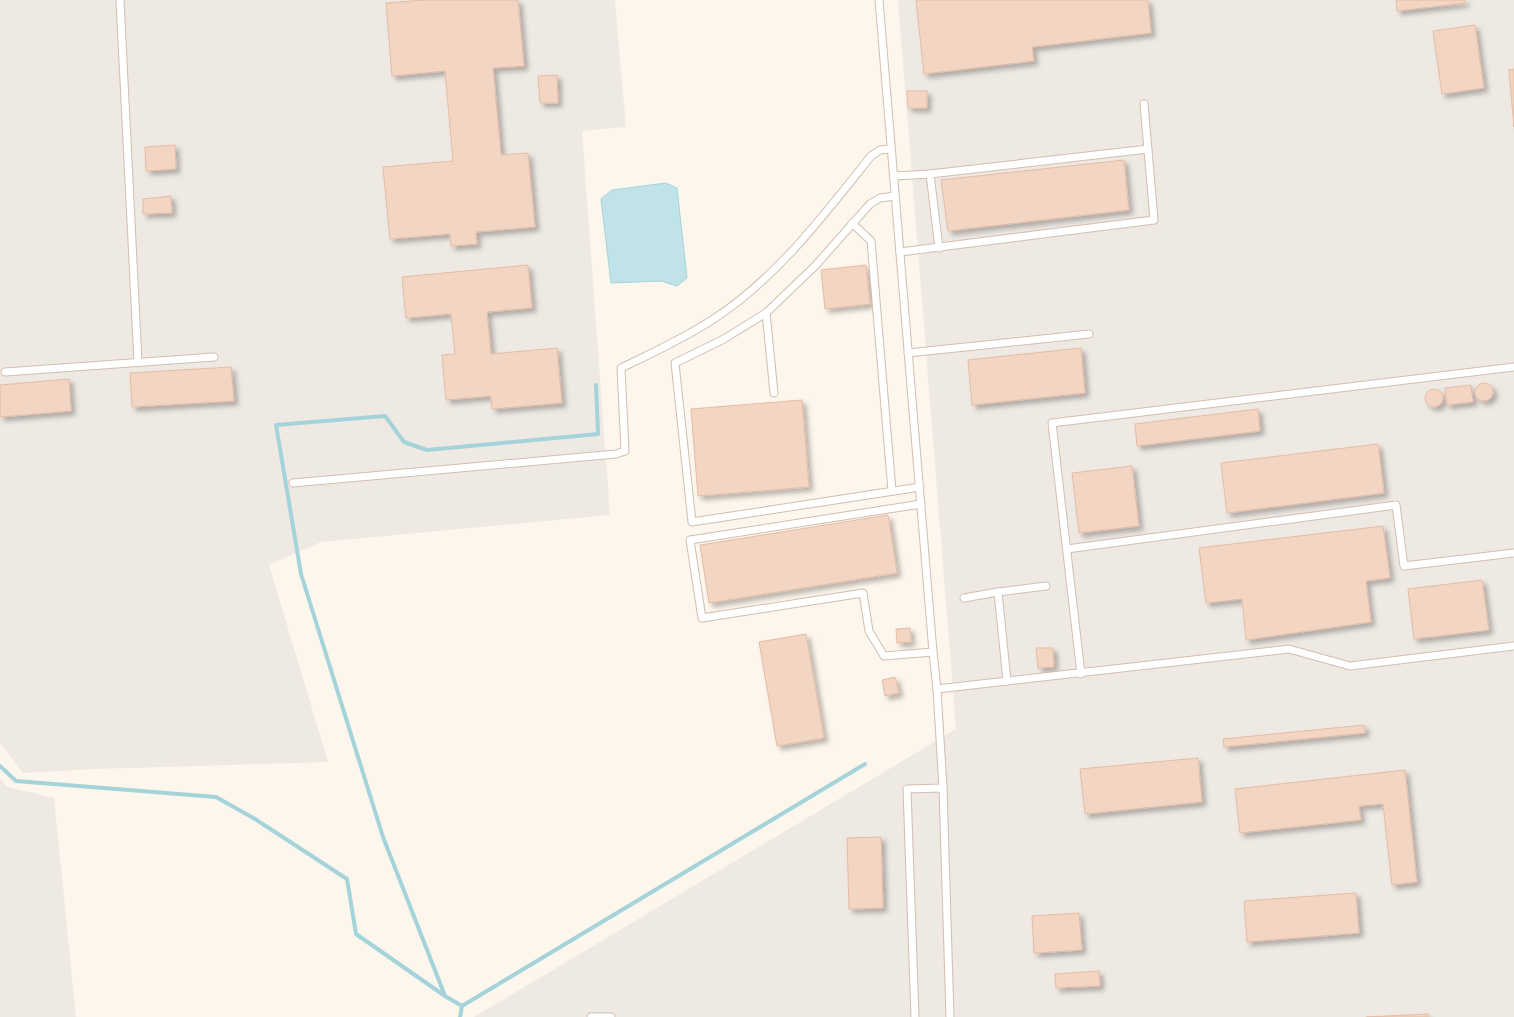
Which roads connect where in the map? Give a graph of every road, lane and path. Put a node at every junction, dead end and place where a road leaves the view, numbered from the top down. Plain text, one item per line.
1 (120, 0) edge
2 (879, 0) edge
3 (1144, 104) dead end
4 (891, 149) junction
5 (1148, 149) junction
6 (930, 174) junction
7 (894, 176) junction
8 (895, 196) junction
9 (852, 223) junction
10 (939, 248) junction
11 (900, 252) junction
12 (766, 313) junction
13 (1089, 334) dead end
14 (908, 353) junction
15 (214, 357) dead end
16 (138, 362) junction
17 (1514, 367) edge
18 (5, 372) dead end
19 (774, 393) dead end
20 (293, 483) dead end
21 (920, 487) junction
22 (892, 491) junction
23 (921, 504) junction
24 (1066, 549) junction
25 (1514, 553) edge
26 (1046, 586) dead end
27 (998, 592) junction
28 (964, 598) dead end
29 (1514, 646) edge
30 (933, 652) junction
31 (1081, 674) junction
32 (1008, 682) junction
33 (937, 689) junction
34 (943, 788) junction
35 (592, 1017) edge
36 (611, 1017) edge
37 (915, 1017) edge
38 (950, 1017) edge

1 - 16 lane
2 - 4 lane
3 - 5 lane
4 - 7 lane
4 - 20 lane
5 - 6 lane
5 - 10 lane
6 - 7 lane
6 - 10 lane
7 - 8 lane
8 - 9 lane
8 - 11 lane
9 - 12 lane
9 - 22 lane
10 - 11 lane
11 - 14 lane
12 - 19 lane
12 - 22 lane
13 - 14 lane
14 - 21 lane
15 - 16 lane
16 - 18 lane
17 - 24 lane
21 - 22 lane
21 - 23 lane
23 - 30 lane
23 - 30 lane
24 - 25 lane
24 - 31 lane
26 - 27 lane
27 - 28 lane
27 - 32 lane
29 - 31 lane
30 - 33 lane
31 - 32 lane
32 - 33 lane
33 - 34 lane
34 - 37 lane
34 - 38 lane
35 - 36 lane

